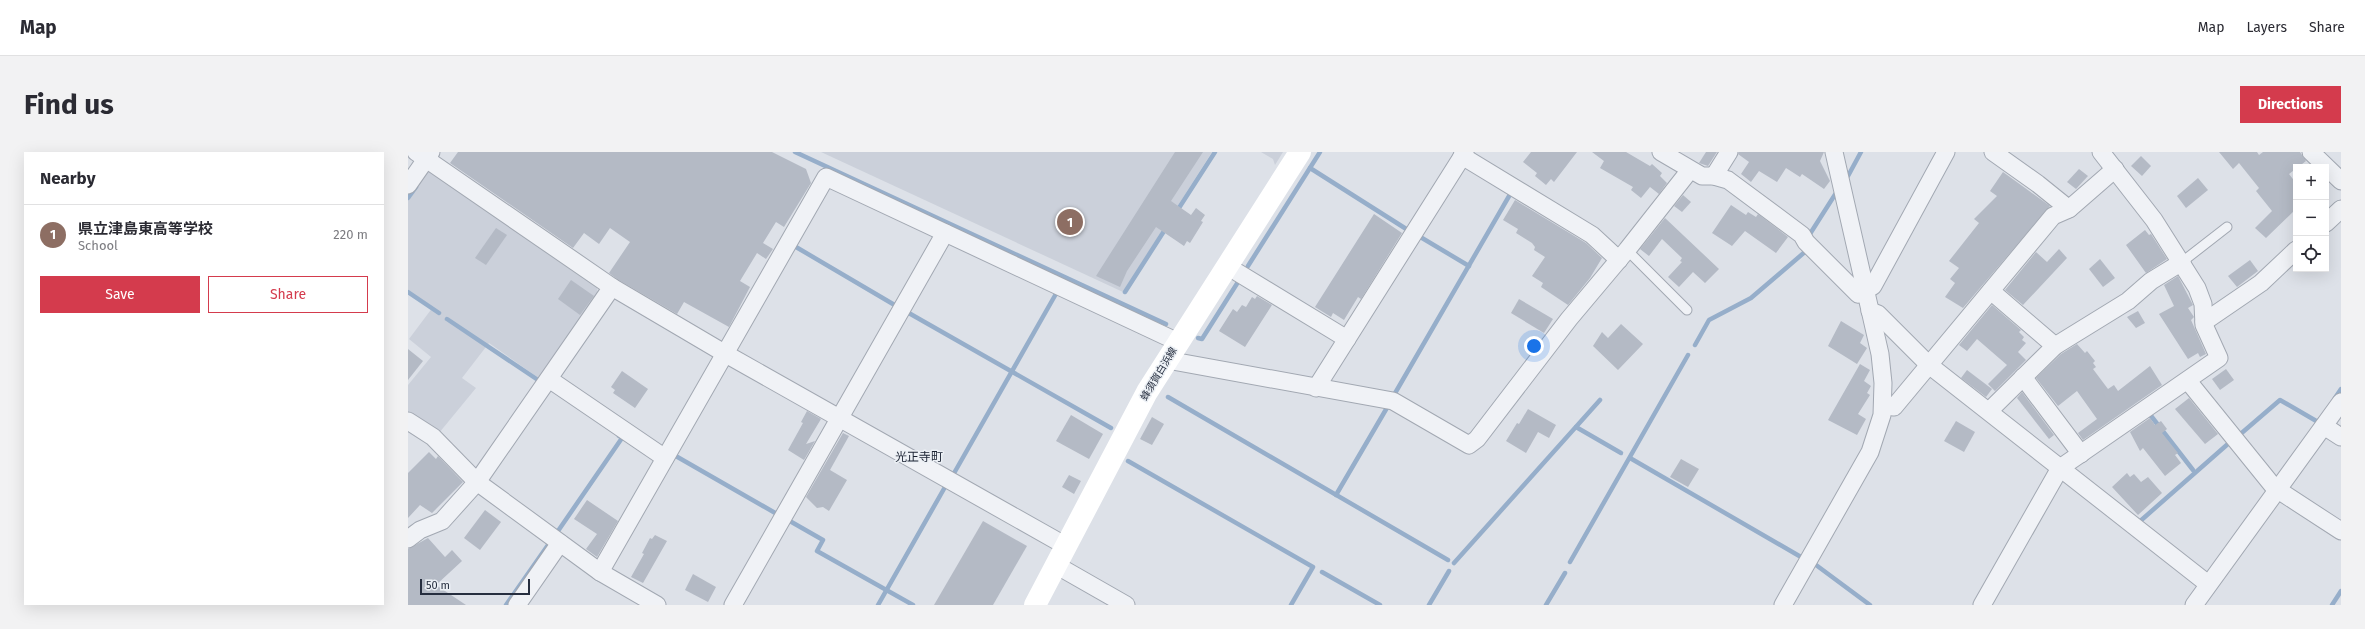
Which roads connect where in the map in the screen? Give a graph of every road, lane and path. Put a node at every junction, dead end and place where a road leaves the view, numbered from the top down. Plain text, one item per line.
1 (1300, 152) edge
2 (1661, 152) edge
3 (1729, 152) edge
4 (1834, 152) edge
5 (1946, 152) edge
6 (1993, 152) edge
7 (2101, 152) edge
8 (2311, 152) edge
9 (424, 154) edge
10 (1463, 154) edge
11 (2114, 169) junction
12 (1690, 170) junction
13 (1714, 176) junction
14 (2341, 181) edge
15 (408, 185) edge
16 (2069, 209) junction
17 (2341, 209) edge
18 (2329, 220) edge
19 (2227, 227) dead end
20 (945, 233) junction
21 (2293, 253) edge
22 (1623, 255) junction
23 (2182, 262) junction
24 (1227, 266) junction
25 (612, 287) junction
26 (1991, 291) junction
27 (1866, 292) junction
28 (1687, 310) dead end
29 (1870, 311) junction
30 (2204, 322) junction
31 (1347, 339) junction
32 (1178, 342) junction
33 (2055, 346) junction
34 (724, 353) junction
35 (1167, 360) junction
36 (1929, 365) junction
37 (2023, 377) junction
38 (549, 379) junction
39 (2188, 381) junction
40 (1316, 388) junction
41 (2341, 402) edge
42 (1883, 406) junction
43 (1989, 411) junction
44 (840, 418) junction
45 (408, 422) edge
46 (2324, 426) junction
47 (2341, 437) edge
48 (2081, 454) junction
49 (665, 458) junction
50 (2060, 468) junction
51 (477, 482) junction
52 (2277, 490) junction
53 (2341, 531) edge
54 (408, 539) edge
55 (560, 543) junction
56 (1066, 546) junction
57 (1056, 565) junction
58 (600, 572) junction
59 (2208, 584) junction
60 (2197, 604) edge
61 (517, 605) edge
62 (657, 605) edge
63 (733, 605) edge
64 (1035, 605) edge
65 (1126, 605) edge
66 (1783, 605) edge
67 (1982, 605) edge

1 - 24 main road, 蜂須賀白浜線
2 - 12 street
3 - 13 street
4 - 27 street
5 - 27 street
6 - 16 street
7 - 11 street
8 - 14 street
9 - 15 street
9 - 25 street
10 - 22 street
10 - 31 street
11 - 16 street
11 - 23 street
12 - 13 street
12 - 22 street
13 - 27 street
16 - 26 street
17 - 18 street
19 - 23 lane
20 - 32 street
20 - 34 street
20 - 44 street
21 - 30 street
22 - 28 lane
22 - 40 street
23 - 30 street
23 - 33 street
24 - 31 street
24 - 32 main road, 蜂須賀白浜線
25 - 34 street
25 - 38 street
26 - 33 street
26 - 36 street
27 - 29 street
29 - 36 street
29 - 42 street
30 - 39 street
31 - 40 street
32 - 35 main road, 蜂須賀白浜線
33 - 37 street
34 - 44 street
34 - 49 street
35 - 40 street
35 - 56 main road, 蜂須賀白浜線
36 - 42 street
36 - 43 street
37 - 43 street
37 - 48 street
38 - 49 street
38 - 51 street
39 - 48 street
39 - 52 street
41 - 46 street
42 - 66 street
43 - 50 street
44 - 56 street
44 - 63 street
45 - 51 street
46 - 47 street
46 - 52 street
48 - 50 street
49 - 58 street
50 - 59 street
50 - 67 street
51 - 54 street
51 - 55 street
52 - 53 street
52 - 59 street
55 - 58 street
55 - 61 street
56 - 57 main road, 蜂須賀白浜線
57 - 64 main road, 蜂須賀白浜線
57 - 65 street
58 - 62 street
59 - 60 street

